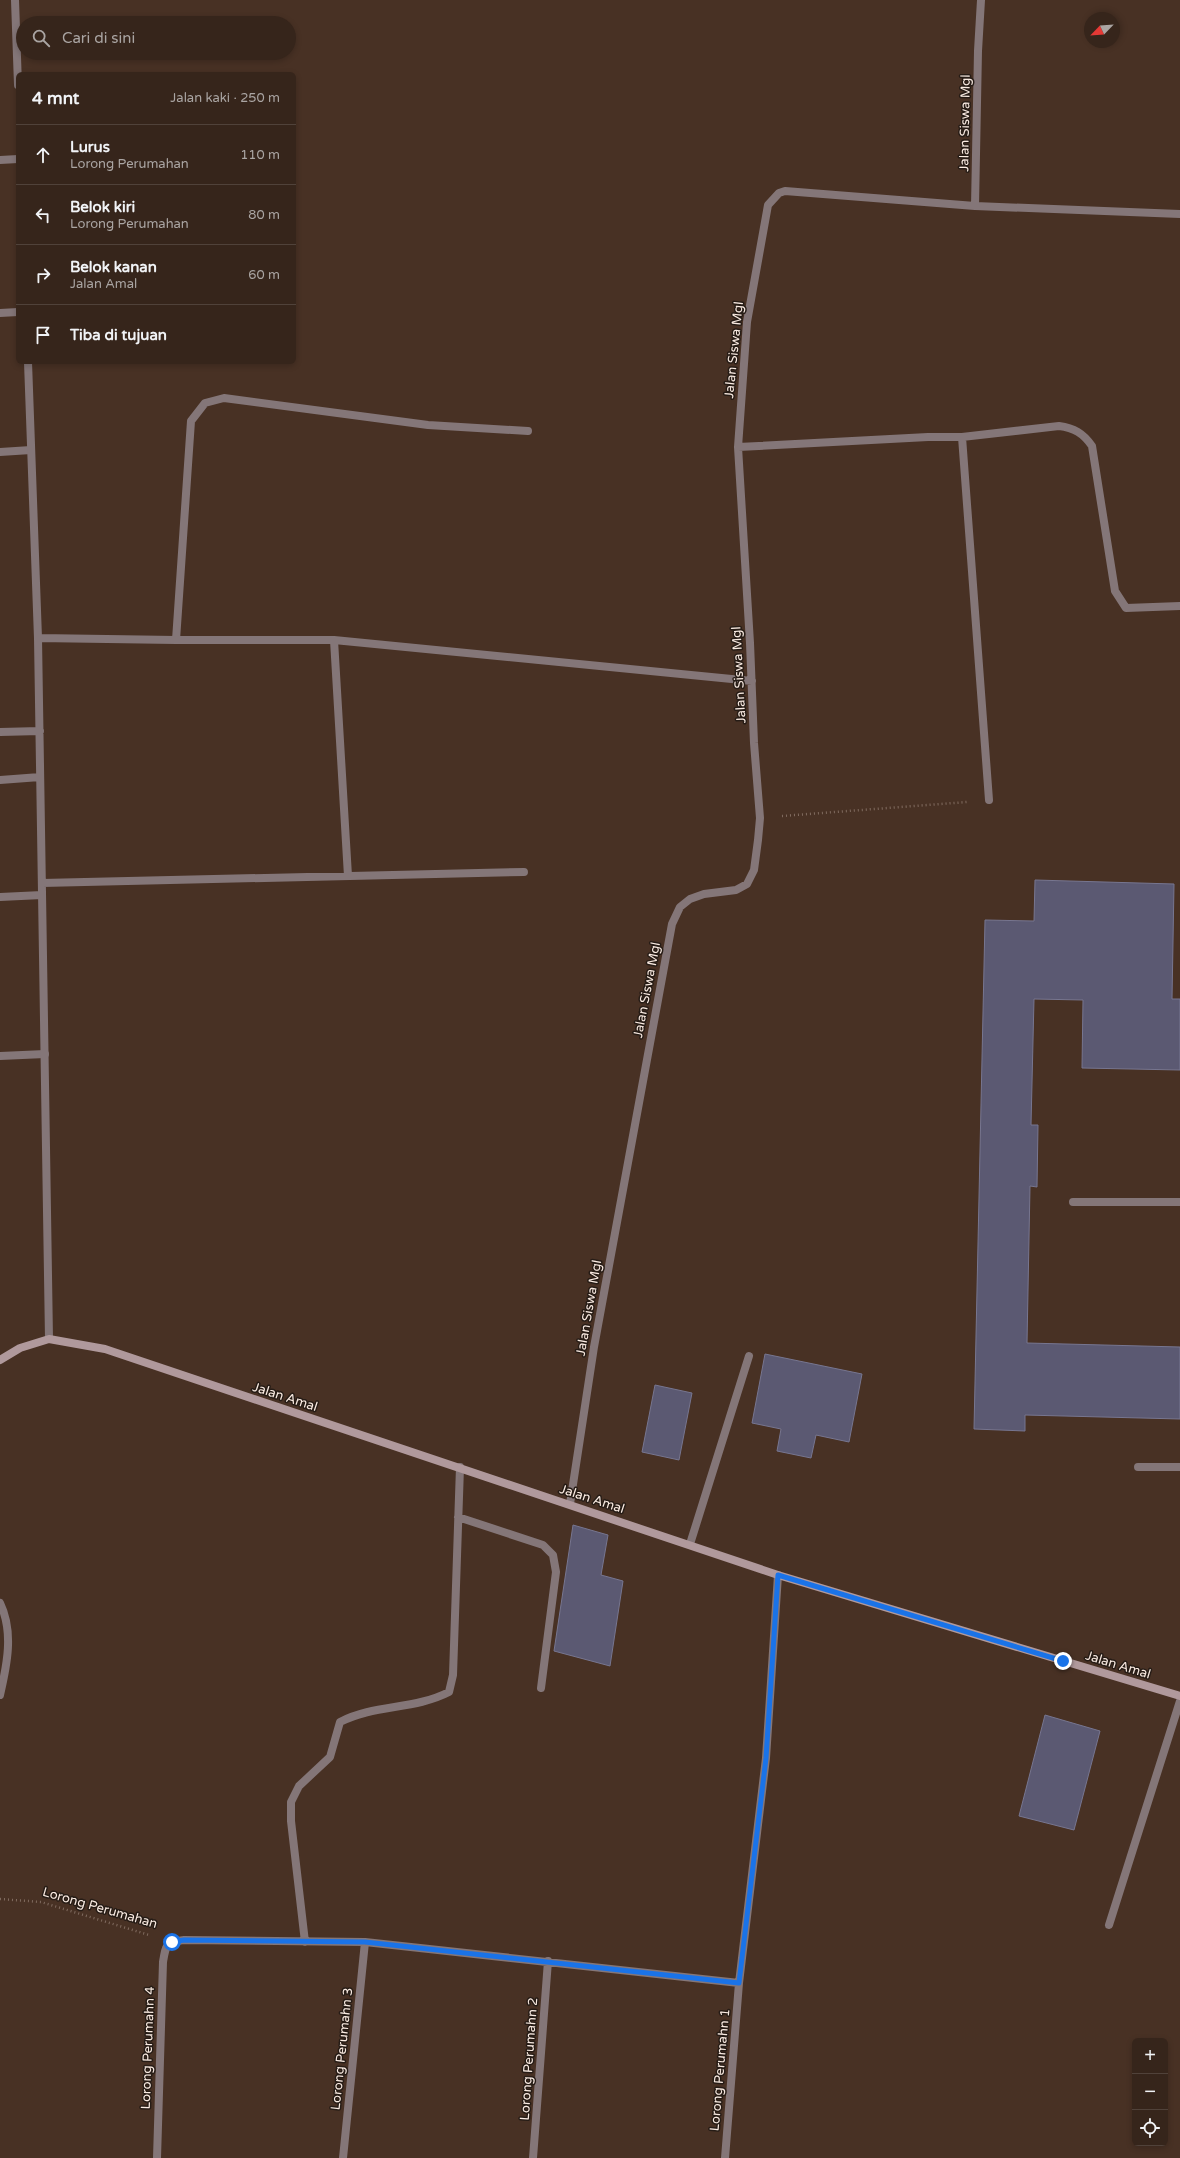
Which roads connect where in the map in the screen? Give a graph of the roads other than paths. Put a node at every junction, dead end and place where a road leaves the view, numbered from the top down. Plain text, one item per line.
1 (15, 0) edge
2 (981, 0) edge
3 (16, 28) edge
4 (17, 60) edge
5 (18, 72) edge
6 (16, 159) edge
7 (0, 160) edge
8 (975, 206) junction
9 (1180, 214) edge
10 (16, 312) edge
11 (0, 313) edge
12 (28, 364) edge
13 (528, 431) dead end
14 (962, 437) junction
15 (738, 446) junction
16 (31, 450) junction
17 (0, 452) edge
18 (1180, 606) edge
19 (38, 638) junction
20 (176, 640) junction
21 (334, 640) junction
22 (752, 681) junction
23 (40, 731) junction
24 (0, 732) edge
25 (40, 777) junction
26 (0, 780) edge
27 (989, 800) road end
28 (524, 872) dead end
29 (348, 876) junction
30 (42, 883) junction
31 (42, 895) junction
32 (0, 897) edge
33 (45, 1054) junction
34 (0, 1056) edge
35 (1073, 1202) dead end
36 (1180, 1202) edge
37 (49, 1339) junction
38 (749, 1356) dead end
39 (0, 1360) edge
40 (1138, 1467) dead end
41 (1180, 1467) edge
42 (460, 1468) junction
43 (570, 1504) junction
44 (458, 1517) junction
45 (690, 1544) junction
46 (778, 1575) junction
47 (0, 1603) edge
48 (540, 1688) dead end
49 (0, 1695) edge
50 (1180, 1696) edge
51 (1180, 1701) edge
52 (1110, 1925) dead end
53 (172, 1942) joint
54 (305, 1942) junction
55 (365, 1942) junction
56 (548, 1961) junction
57 (739, 1983) junction
58 (157, 2158) edge
59 (343, 2158) edge
60 (533, 2158) edge
61 (725, 2158) edge

1 - 3 street
2 - 8 street, Jalan Siswa Mgl
4 - 5 street
6 - 7 street
8 - 9 street
8 - 15 street, Jalan Siswa Mgl
10 - 11 street
12 - 16 street
13 - 20 street
14 - 15 street
14 - 18 street
14 - 27 street
15 - 22 street, Jalan Siswa Mgl
16 - 17 street
16 - 19 street
19 - 20 street
19 - 23 street
20 - 21 street
21 - 22 street
21 - 29 street
22 - 43 street, Jalan Siswa Mgl
23 - 24 street
23 - 25 street
25 - 26 street
25 - 30 street
28 - 29 street
29 - 30 street
30 - 31 street
31 - 32 street
31 - 33 street
33 - 34 street
33 - 37 street
35 - 36 street
37 - 39 street, Jalan Amal
37 - 42 street, Jalan Amal
38 - 45 street
40 - 41 street
42 - 43 street, Jalan Amal
42 - 44 street
43 - 45 street, Jalan Amal
44 - 48 street
44 - 54 street
45 - 46 street, Jalan Amal
46 - 50 street, Jalan Amal
46 - 57 street
47 - 49 street
51 - 52 street
53 - 54 street, Lorong Perumahan
53 - 58 street, Lorong Perumahn 4
54 - 55 street, Lorong Perumahan
55 - 56 street, Lorong Perumahan
55 - 59 street, Lorong Perumahn 3
56 - 57 street, Lorong Perumahan
56 - 60 street, Lorong Perumahn 2
57 - 61 street, Lorong Perumahn 1

